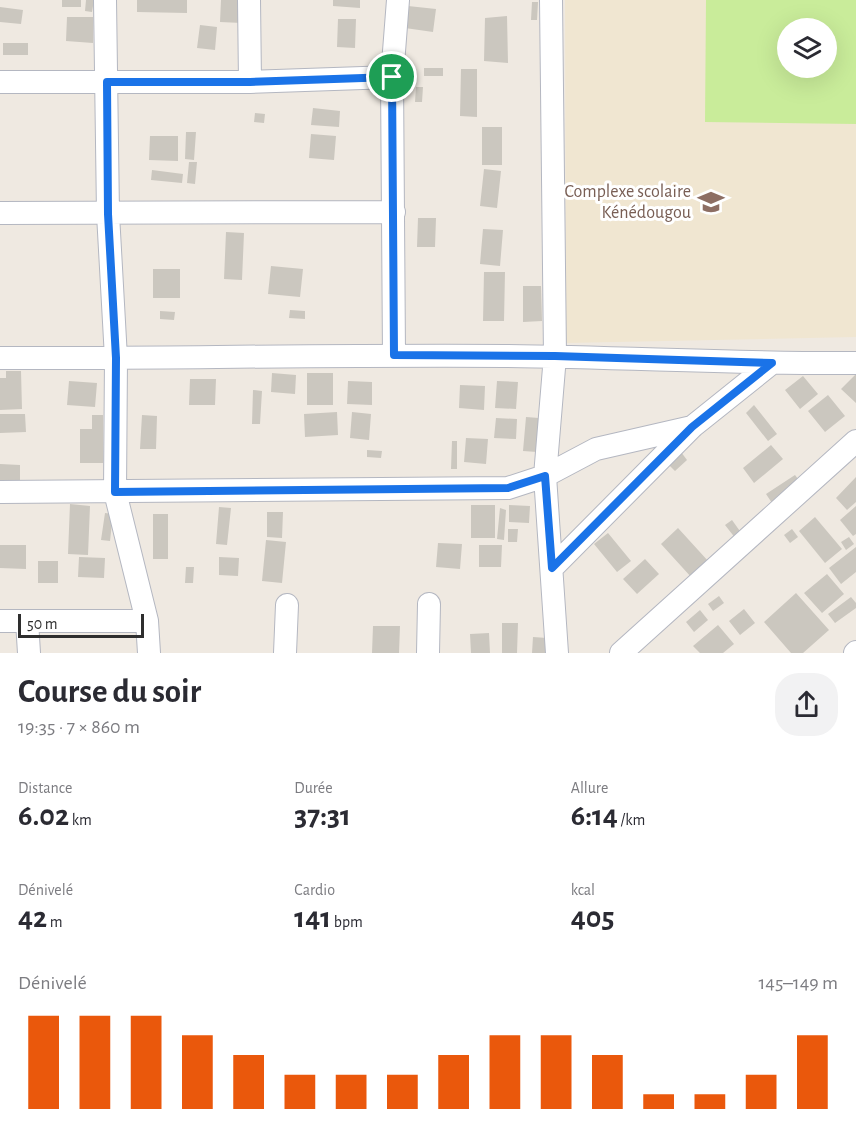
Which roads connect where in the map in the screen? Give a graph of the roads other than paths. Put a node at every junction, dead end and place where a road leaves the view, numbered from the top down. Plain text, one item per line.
1 (105, 0) edge
2 (249, 0) edge
3 (398, 0) edge
4 (551, 0) edge
5 (392, 77) junction
6 (0, 82) edge
7 (107, 82) junction
8 (250, 82) junction
9 (394, 212) junction
10 (0, 213) edge
11 (108, 214) junction
12 (394, 355) junction
13 (555, 356) junction
14 (0, 358) edge
15 (116, 358) junction
16 (772, 363) junction
17 (856, 363) edge
18 (692, 427) junction
19 (856, 441) edge
20 (545, 476) junction
21 (0, 492) edge
22 (115, 492) junction
23 (552, 568) junction
24 (429, 604) dead end
25 (287, 605) dead end
26 (0, 621) edge
27 (27, 621) junction
28 (147, 621) junction
29 (29, 653) edge
30 (149, 653) edge
31 (285, 653) edge
32 (428, 653) edge
33 (557, 653) edge
34 (621, 653) edge

1 - 7 street
2 - 8 street
3 - 5 street
4 - 13 street
5 - 8 street
5 - 9 street
6 - 7 street
7 - 8 street
7 - 11 street
9 - 11 street
9 - 12 street
10 - 11 street
11 - 15 street
12 - 13 street
12 - 15 street
13 - 16 street
13 - 20 street
14 - 15 street
15 - 22 street
16 - 17 street
16 - 18 street
18 - 20 street
18 - 23 street
19 - 34 street
20 - 22 street
20 - 23 street
21 - 22 street
22 - 28 street
23 - 33 street
24 - 32 street
25 - 31 street
26 - 27 street
27 - 28 street
27 - 29 street
28 - 30 street

